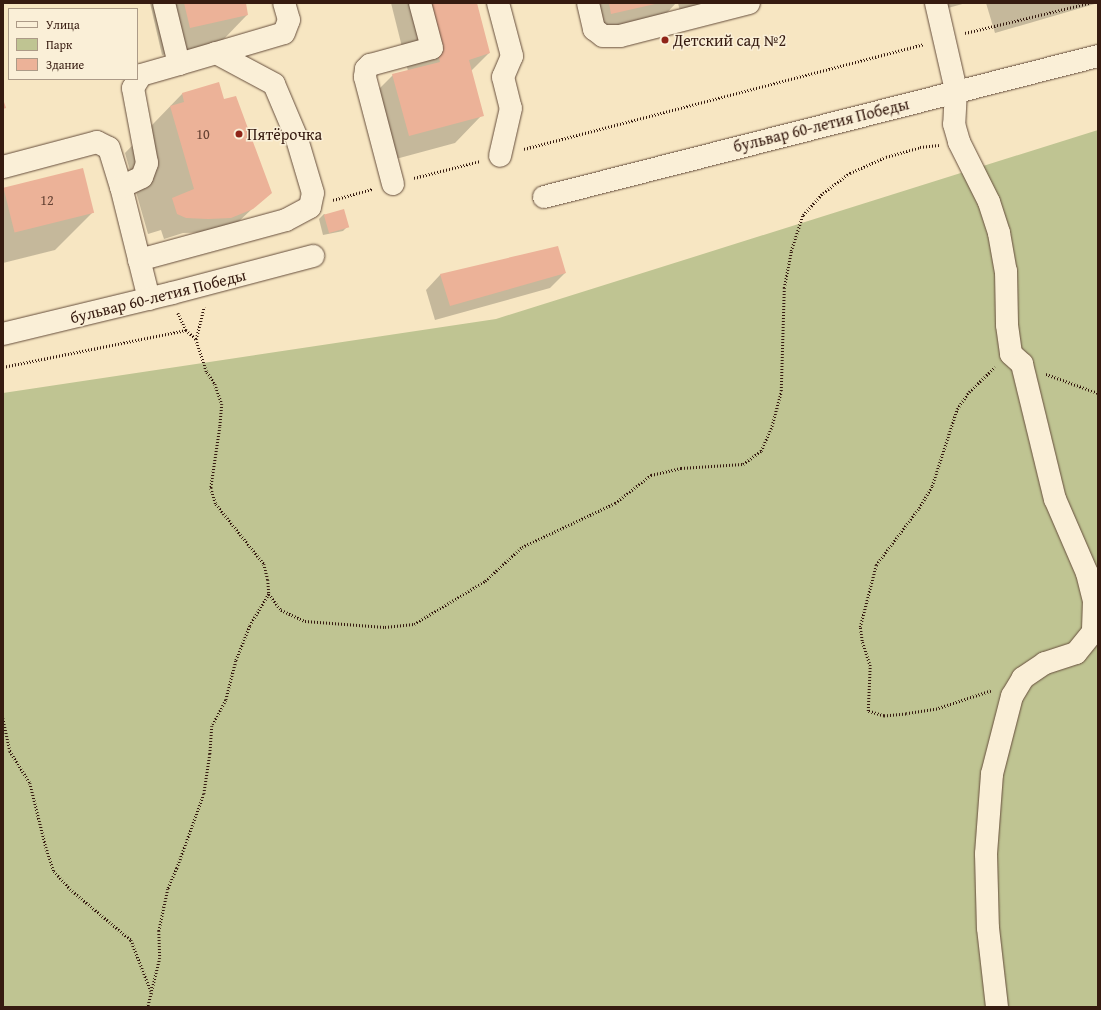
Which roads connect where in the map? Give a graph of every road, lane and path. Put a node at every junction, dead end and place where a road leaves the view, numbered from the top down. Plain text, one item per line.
1 (164, 3) edge
2 (284, 3) edge
3 (420, 3) edge
4 (498, 3) edge
5 (588, 3) edge
6 (748, 3) edge
7 (936, 3) edge
8 (1089, 3) edge
9 (945, 38) junction
10 (216, 53) junction
11 (1098, 56) edge
12 (179, 64) junction
13 (138, 79) edge
14 (137, 80) edge
15 (956, 90) junction
16 (959, 142) junction
17 (500, 156) junction
18 (3, 167) edge
19 (393, 184) junction
20 (121, 187) junction
21 (544, 197) dead end
22 (310, 207) junction
23 (313, 256) dead end
24 (139, 260) junction
25 (209, 284) junction
26 (149, 299) junction
27 (3, 334) edge
28 (196, 339) junction
29 (1016, 359) junction
30 (3, 368) edge
31 (1098, 393) edge
32 (269, 594) junction
33 (1023, 678) junction
34 (3, 718) edge
35 (152, 992) junction
36 (148, 1007) edge
37 (997, 1007) edge

1 - 12 street
2 - 10 street
3 - 19 street
4 - 17 street
5 - 6 street
7 - 9 street
8 - 9 path
9 - 15 street
9 - 17 path
10 - 12 street
10 - 22 street
11 - 15 street, бульвар 60-летия Победы
12 - 13 street
14 - 20 street
15 - 16 street
15 - 21 street, бульвар 60-летия Победы
16 - 29 street
16 - 32 path
17 - 19 path
18 - 20 street
19 - 22 path
20 - 24 street
22 - 24 street
23 - 25 street, бульвар 60-летия Победы
24 - 26 street
25 - 26 street, бульвар 60-летия Победы
25 - 28 path
26 - 27 street, бульвар 60-летия Победы
28 - 30 path
28 - 32 path
29 - 31 path
29 - 33 street
29 - 33 path
32 - 35 path
33 - 37 street
34 - 35 path
35 - 36 path

